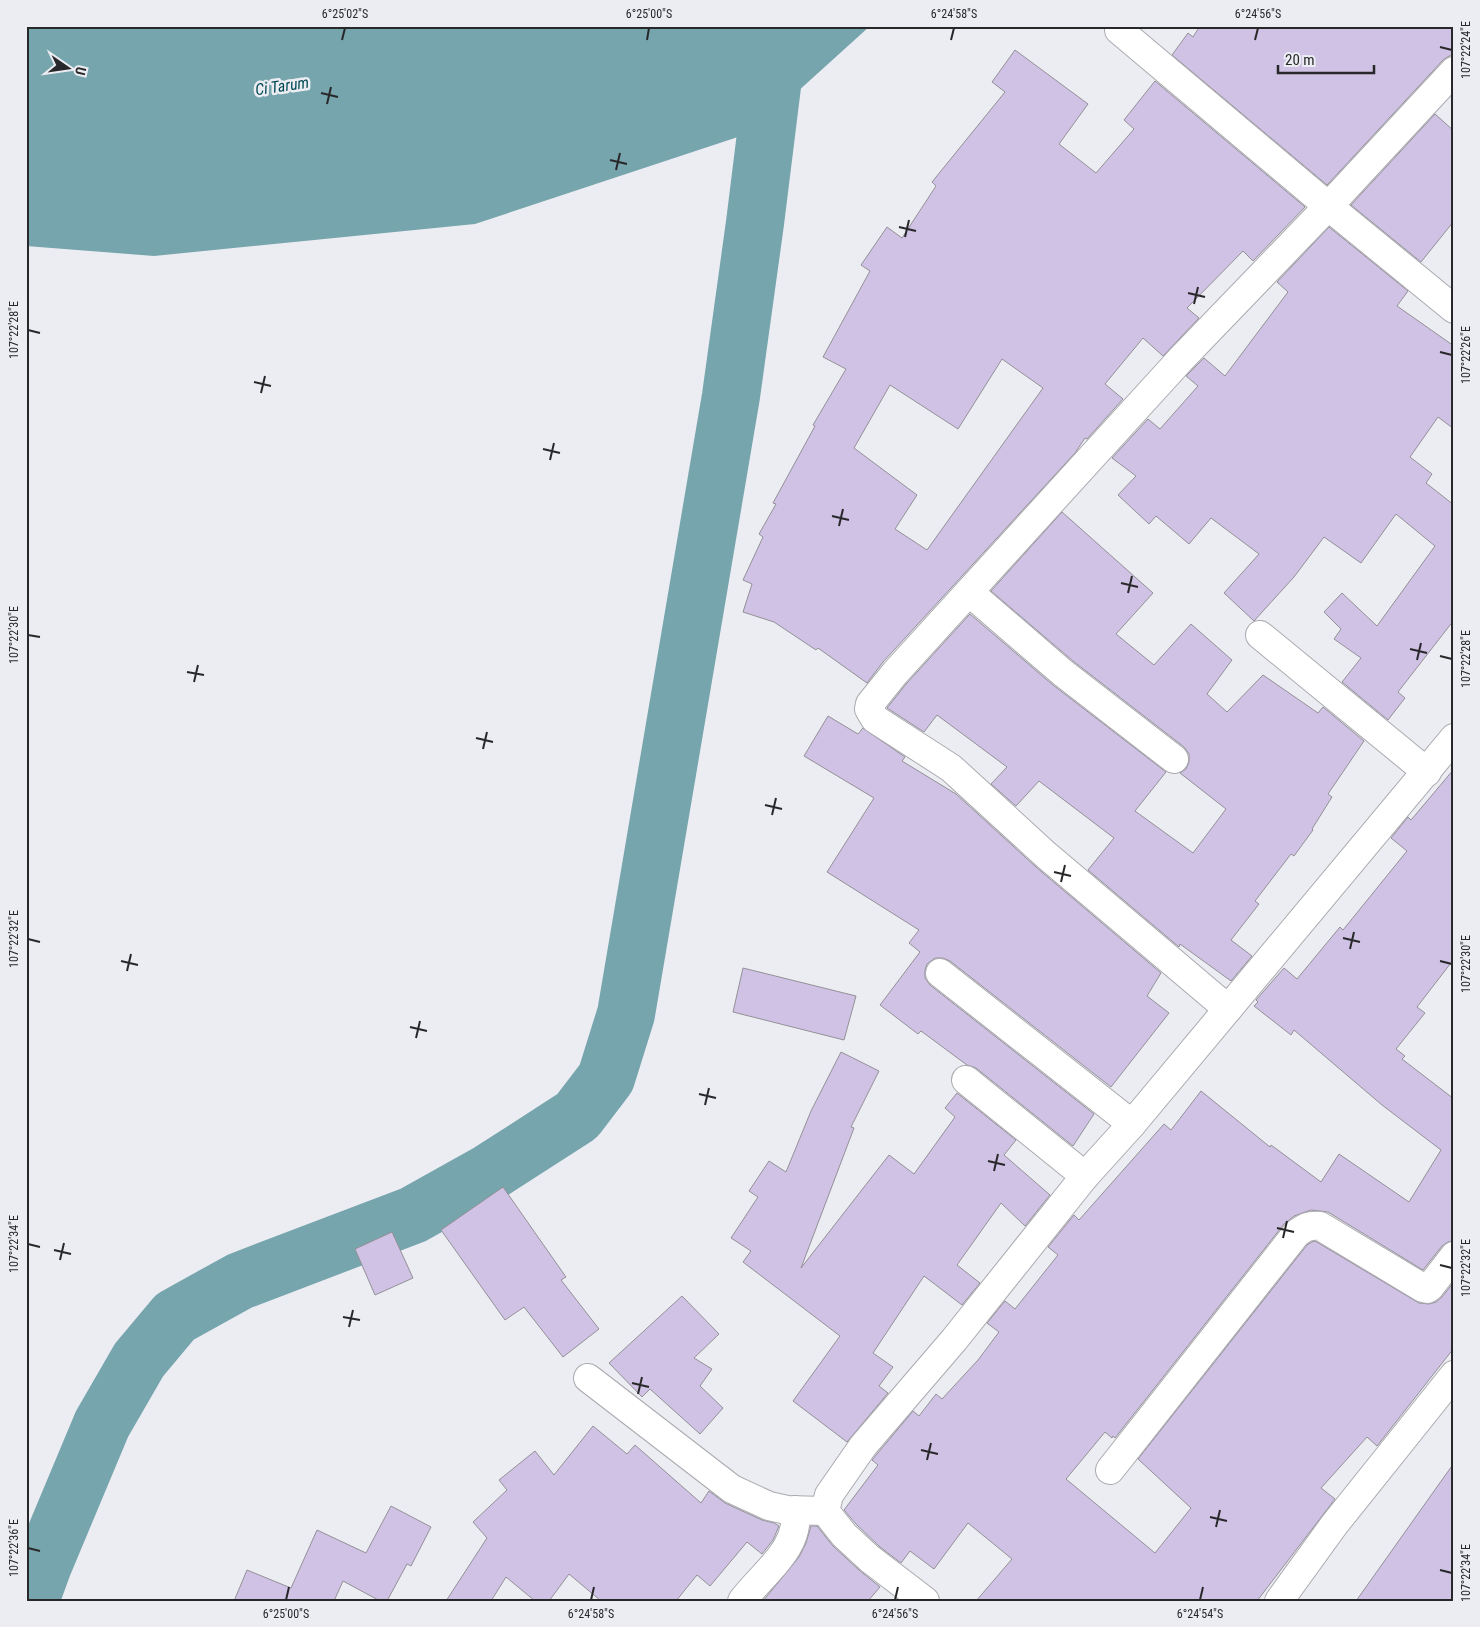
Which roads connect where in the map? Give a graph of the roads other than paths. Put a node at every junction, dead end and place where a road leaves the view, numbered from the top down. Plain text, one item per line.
1 (1119, 30) dead end
2 (1454, 71) edge
3 (1328, 206) junction
4 (1454, 309) edge
5 (969, 592) junction
6 (1260, 635) dead end
7 (1454, 738) edge
8 (1174, 759) dead end
9 (1427, 772) junction
10 (940, 973) dead end
11 (1228, 1009) junction
12 (966, 1080) dead end
13 (1132, 1124) junction
14 (1086, 1176) junction
15 (1454, 1256) edge
16 (1454, 1375) edge
17 (588, 1378) dead end
18 (1110, 1470) dead end
19 (795, 1510) junction
20 (825, 1510) junction
21 (742, 1601) edge
22 (924, 1601) edge
23 (1279, 1601) edge

1 - 3 street
2 - 3 street
3 - 4 street
3 - 5 street
5 - 8 street
5 - 11 street
6 - 9 street
7 - 9 street
9 - 11 street
10 - 13 street
11 - 13 street
12 - 14 street
13 - 14 street
14 - 20 street
15 - 18 street
16 - 23 street
17 - 19 street
19 - 20 street
19 - 21 street
20 - 22 street

